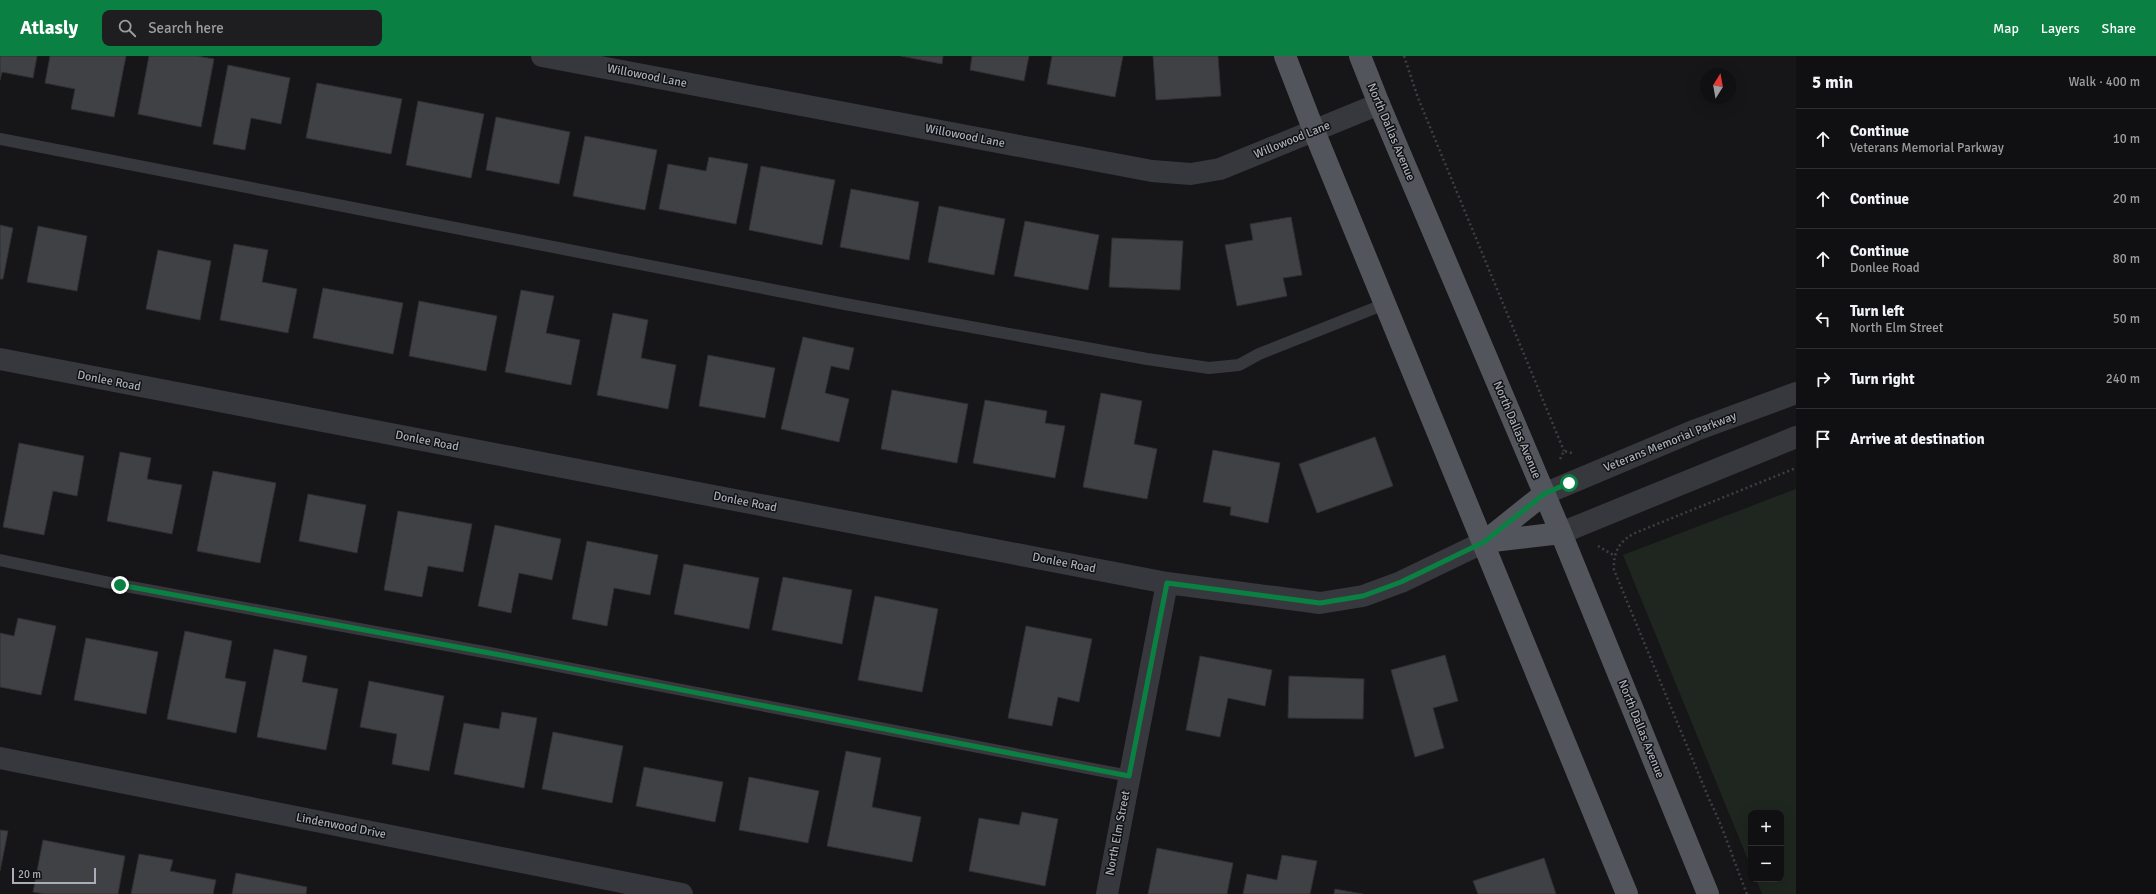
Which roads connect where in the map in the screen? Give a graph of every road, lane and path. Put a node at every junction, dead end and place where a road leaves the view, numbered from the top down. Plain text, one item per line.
1 (542, 56) edge
2 (1285, 56) edge
3 (1360, 56) edge
4 (1404, 56) edge
5 (1379, 104) junction
6 (1314, 131) junction
7 (0, 139) edge
8 (1385, 304) junction
9 (0, 359) edge
10 (1796, 393) edge
11 (1796, 437) edge
12 (1564, 451) dead end
13 (1796, 468) edge
14 (1544, 494) junction
15 (1561, 533) junction
16 (1484, 542) junction
17 (0, 560) edge
18 (1167, 583) junction
19 (0, 758) edge
20 (1129, 776) junction
21 (682, 894) edge
22 (1106, 894) edge
23 (1627, 894) edge
24 (1708, 894) edge
25 (1747, 894) edge

1 - 6 street, Willowood Lane
2 - 6 main road
3 - 5 main road, North Dallas Avenue
4 - 12 path
5 - 6 street, Willowood Lane
5 - 14 main road, North Dallas Avenue
6 - 8 main road
7 - 8 lane
8 - 16 main road
9 - 18 street, Donlee Road
10 - 14 street, Veterans Memorial Parkway
11 - 15 street
13 - 25 path
14 - 15 main road, North Dallas Avenue
14 - 16 main road
15 - 16 main road
15 - 24 main road, North Dallas Avenue
16 - 18 street, Donlee Road
16 - 23 main road
17 - 20 lane
18 - 20 street, North Elm Street
19 - 21 street, Lindenwood Drive
20 - 22 street, North Elm Street

